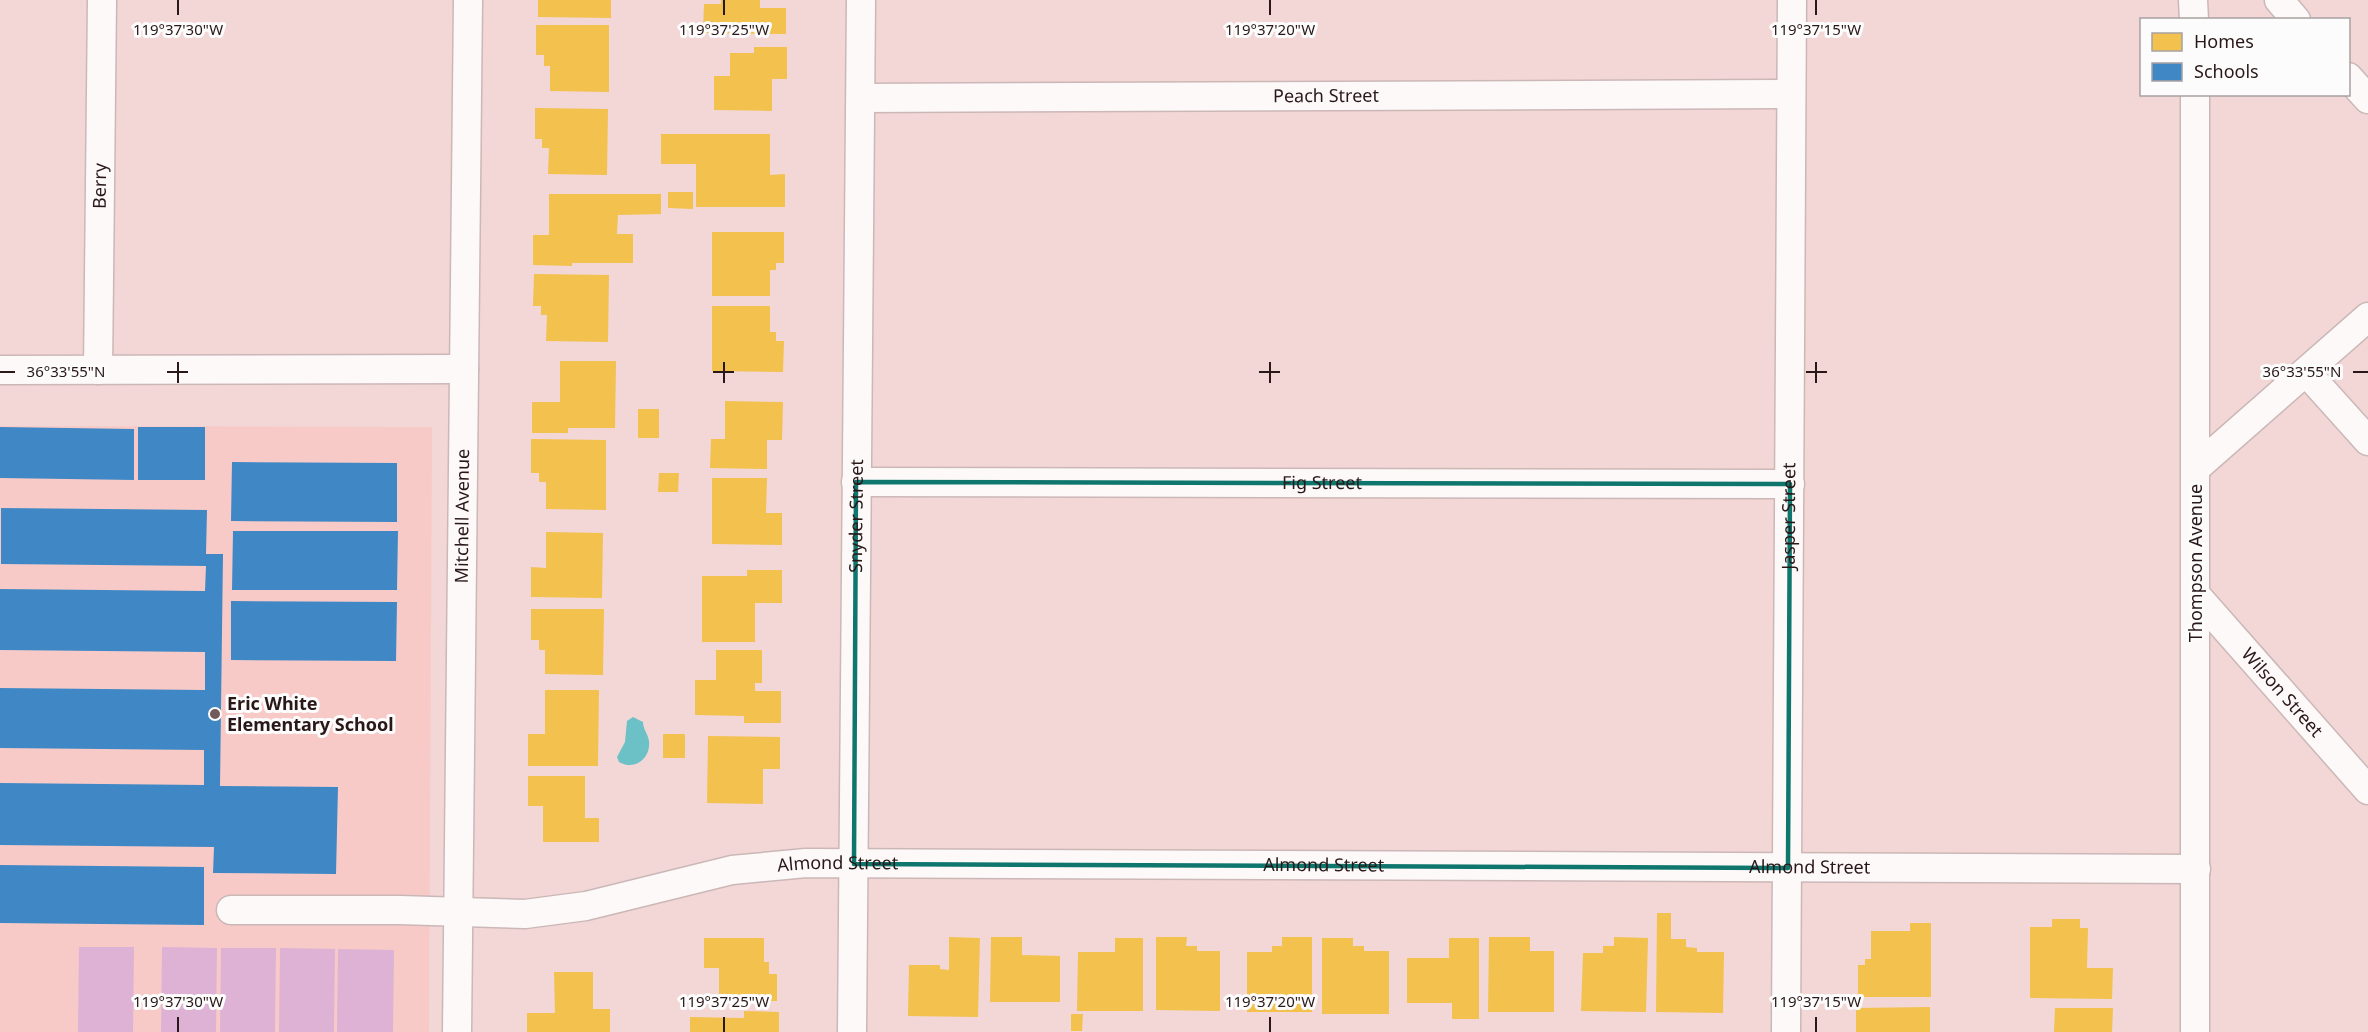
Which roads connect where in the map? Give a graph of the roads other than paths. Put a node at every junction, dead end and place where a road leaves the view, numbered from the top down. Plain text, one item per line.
1 (102, 0) edge
2 (468, 0) edge
3 (861, 0) edge
4 (1792, 0) edge
5 (2193, 0) edge
6 (2278, 0) edge
7 (2194, 18) edge
8 (2294, 18) edge
9 (2350, 78) edge
10 (1791, 94) junction
11 (2195, 96) edge
12 (861, 98) junction
13 (2368, 99) edge
14 (2368, 317) edge
15 (464, 369) junction
16 (0, 370) edge
17 (98, 370) junction
18 (2306, 372) junction
19 (2368, 441) edge
20 (2196, 468) junction
21 (856, 482) junction
22 (1790, 484) junction
23 (2196, 595) junction
24 (2368, 790) edge
25 (854, 864) junction
26 (1788, 868) junction
27 (2196, 869) junction
28 (231, 910) dead end
29 (458, 913) junction
30 (457, 1032) edge
31 (852, 1032) edge
32 (1786, 1032) edge
33 (2195, 1032) edge

1 - 17 street, Berry
2 - 15 street, Mitchell Avenue
3 - 12 street, Snyder Street
4 - 10 street, Jasper Street
5 - 7 street
6 - 8 street
9 - 13 street
10 - 12 street, Peach Street
10 - 22 street, Jasper Street
11 - 20 street, Thompson Avenue
12 - 21 street, Snyder Street
14 - 18 street
15 - 17 street
15 - 29 street, Mitchell Avenue
16 - 17 street
18 - 19 street
18 - 20 street
20 - 23 street, Thompson Avenue
21 - 22 street, Fig Street
21 - 25 street, Snyder Street
22 - 26 street, Jasper Street
23 - 24 street, Wilson Street
23 - 27 street, Thompson Avenue
25 - 26 street, Almond Street
25 - 29 street, Almond Street
25 - 31 street, Snyder Street
26 - 27 street, Almond Street
26 - 32 street, Jasper Street
27 - 33 street, Thompson Avenue
28 - 29 street, Almond Street
29 - 30 street, Mitchell Avenue

